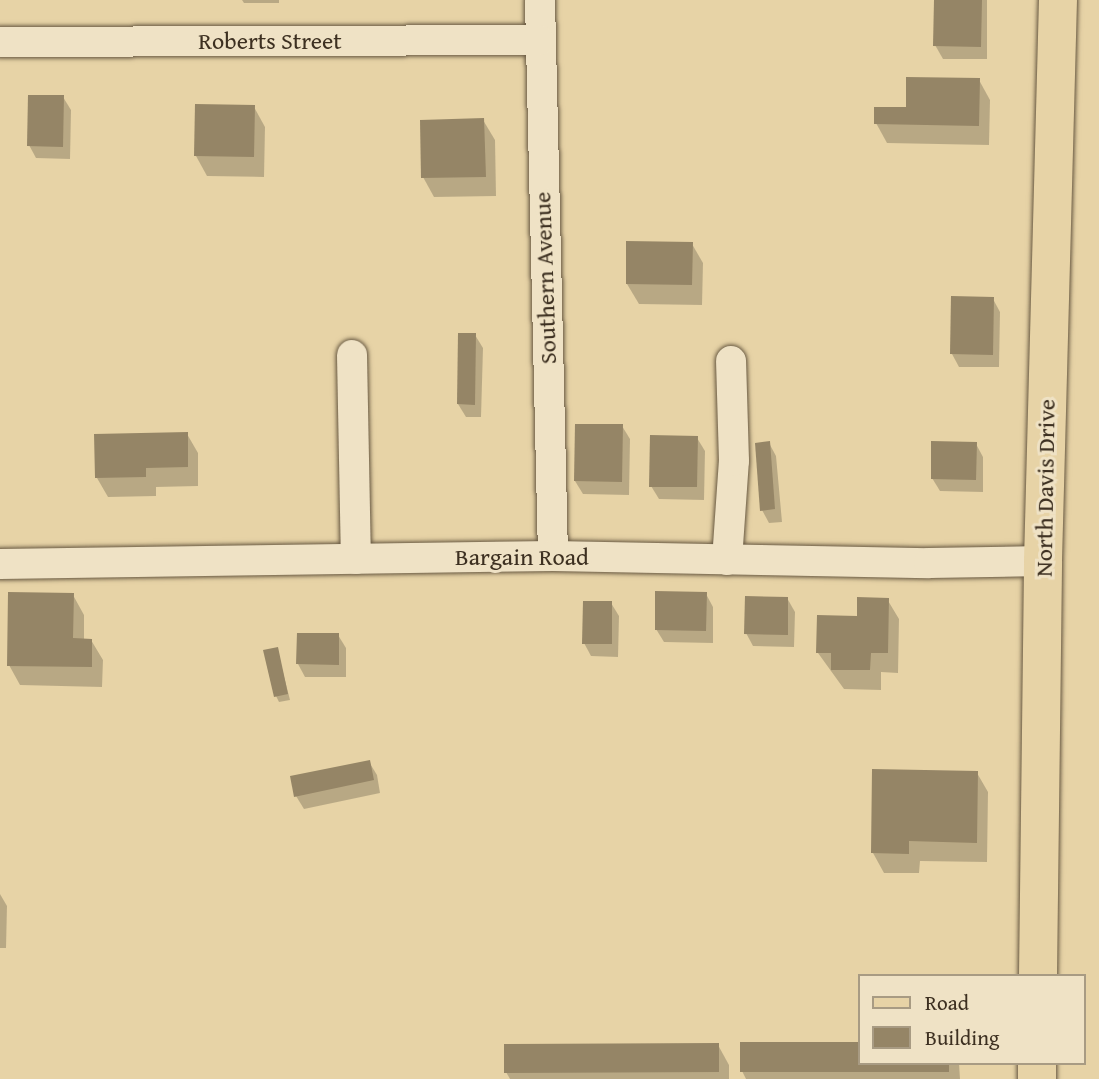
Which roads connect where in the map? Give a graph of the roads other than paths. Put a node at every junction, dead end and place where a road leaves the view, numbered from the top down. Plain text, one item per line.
1 (540, 0) edge
2 (1058, 0) edge
3 (539, 40) junction
4 (0, 42) edge
5 (352, 355) dead end
6 (732, 361) dead end
7 (553, 556) junction
8 (356, 559) junction
9 (727, 560) junction
10 (1043, 561) junction
11 (0, 564) edge
12 (1038, 974) edge

1 - 3 street, Southern Avenue
2 - 10 main road, North Davis Drive
3 - 4 street, Roberts Street
3 - 7 street, Southern Avenue
5 - 8 street
6 - 9 street
7 - 8 street, Bargain Road
7 - 9 street, Bargain Road
8 - 11 street, Bargain Road
9 - 10 street, Bargain Road
10 - 12 main road, North Davis Drive

